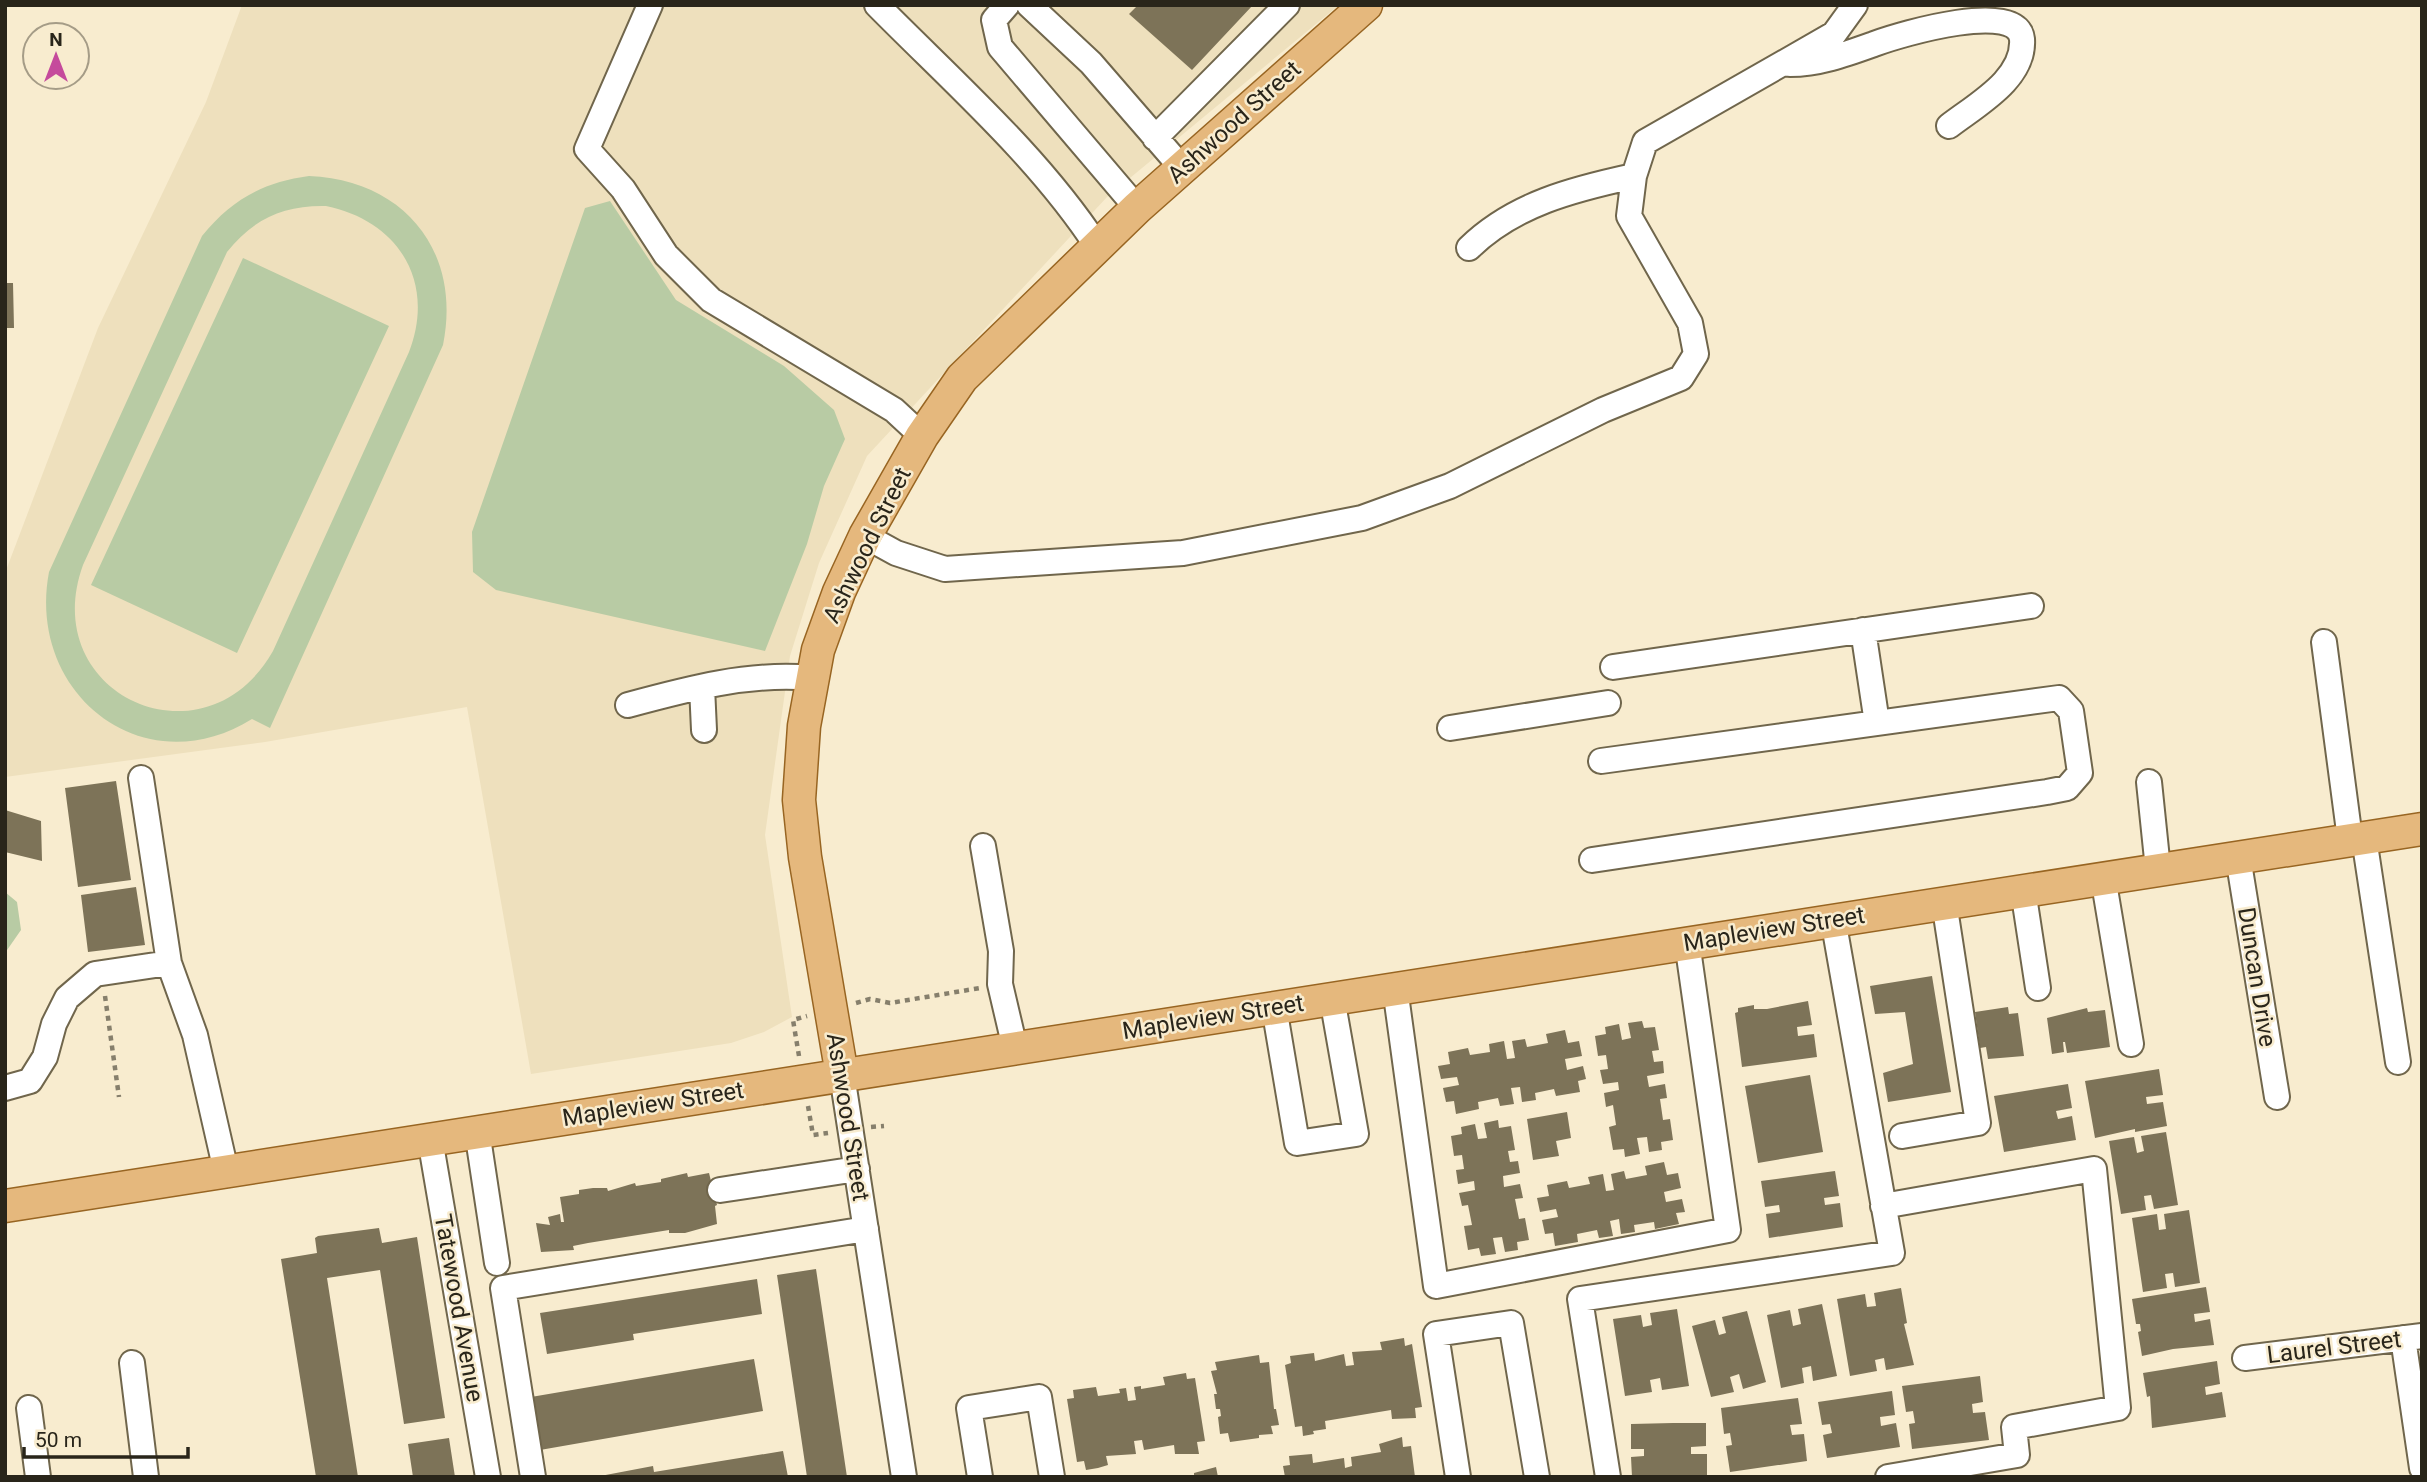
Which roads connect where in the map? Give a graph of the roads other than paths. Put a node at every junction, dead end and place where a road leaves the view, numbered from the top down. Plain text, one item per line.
1 (650, 5) edge
2 (877, 5) edge
3 (1007, 5) edge
4 (1029, 5) edge
5 (1287, 5) edge
6 (1366, 5) edge
7 (1855, 5) edge
8 (1783, 64) junction
9 (1949, 126) dead end
10 (1155, 138) junction
11 (1182, 168) junction
12 (1634, 176) junction
13 (1137, 208) junction
14 (1097, 246) junction
15 (1469, 248) dead end
16 (922, 436) junction
17 (866, 536) junction
18 (2031, 606) dead end
19 (1863, 630) junction
20 (2324, 642) dead end
21 (1613, 667) dead end
22 (813, 678) junction
23 (702, 687) junction
24 (1608, 703) dead end
25 (628, 705) dead end
26 (1877, 723) junction
27 (1450, 728) dead end
28 (704, 730) dead end
29 (1601, 761) dead end
30 (141, 778) dead end
31 (2149, 782) dead end
32 (2422, 829) edge
33 (2357, 839) junction
34 (983, 846) dead end
35 (2238, 857) junction
36 (1592, 860) dead end
37 (2158, 869) junction
38 (2103, 877) junction
39 (2023, 890) junction
40 (1944, 902) junction
41 (1833, 919) junction
42 (1687, 943) junction
43 (169, 963) junction
44 (1395, 988) junction
45 (2038, 988) dead end
46 (1332, 998) junction
47 (1274, 1007) junction
48 (2131, 1044) dead end
49 (1015, 1048) junction
50 (2398, 1062) dead end
51 (842, 1075) junction
52 (5, 1088) edge
53 (2277, 1097) dead end
54 (477, 1131) junction
55 (1902, 1136) dead end
56 (430, 1139) junction
57 (857, 1169) junction
58 (226, 1171) junction
59 (720, 1190) dead end
60 (5, 1206) edge
61 (1883, 1206) junction
62 (866, 1229) junction
63 (497, 1263) dead end
64 (2412, 1337) edge
65 (2245, 1358) dead end
66 (132, 1363) dead end
67 (29, 1408) dead end
68 (2422, 1468) edge
69 (38, 1477) edge
70 (146, 1477) edge
71 (488, 1477) edge
72 (533, 1477) edge
73 (905, 1477) edge
74 (980, 1477) edge
75 (1052, 1477) edge
76 (1458, 1477) edge
77 (1536, 1477) edge
78 (1608, 1477) edge
79 (1888, 1477) edge

1 - 16 street
2 - 14 street
3 - 13 street
4 - 10 street
5 - 10 street
6 - 11 main road, Ashwood Street
7 - 8 street
8 - 9 street
8 - 12 street
10 - 11 street
11 - 13 main road, Ashwood Street
12 - 15 street
12 - 17 street
13 - 14 main road, Ashwood Street
14 - 16 main road, Ashwood Street
16 - 17 main road, Ashwood Street
17 - 22 main road, Ashwood Street
18 - 19 street
19 - 21 street
19 - 26 street
20 - 33 street
22 - 23 street
22 - 51 main road, Ashwood Street
23 - 25 street
23 - 28 street
24 - 27 street
26 - 29 street
26 - 36 street
30 - 43 street
31 - 37 street
32 - 33 main road, Mapleview Street
33 - 35 main road, Mapleview Street
33 - 50 street
34 - 49 street
35 - 37 main road, Mapleview Street
35 - 53 street, Duncan Drive
37 - 38 main road, Mapleview Street
38 - 39 main road, Mapleview Street
38 - 48 street
39 - 40 main road, Mapleview Street
39 - 45 street
40 - 41 main road, Mapleview Street
40 - 55 street
41 - 42 main road, Mapleview Street
41 - 61 street
42 - 44 main road, Mapleview Street
42 - 44 street
43 - 52 street
43 - 58 street
44 - 46 main road, Mapleview Street
46 - 47 main road, Mapleview Street
46 - 47 street
47 - 49 main road, Mapleview Street
49 - 51 main road, Mapleview Street
51 - 54 main road, Mapleview Street
51 - 57 street, Ashwood Street
54 - 56 main road, Mapleview Street
54 - 63 street
56 - 58 main road, Mapleview Street
56 - 71 street, Tatewood Avenue
57 - 59 street
57 - 62 street, Ashwood Street
58 - 60 main road, Mapleview Street
61 - 78 street
61 - 79 street
62 - 72 street
62 - 73 street, Ashwood Street
64 - 65 street, Laurel Street
64 - 68 street
66 - 70 street
67 - 69 street
74 - 75 street
76 - 77 street

